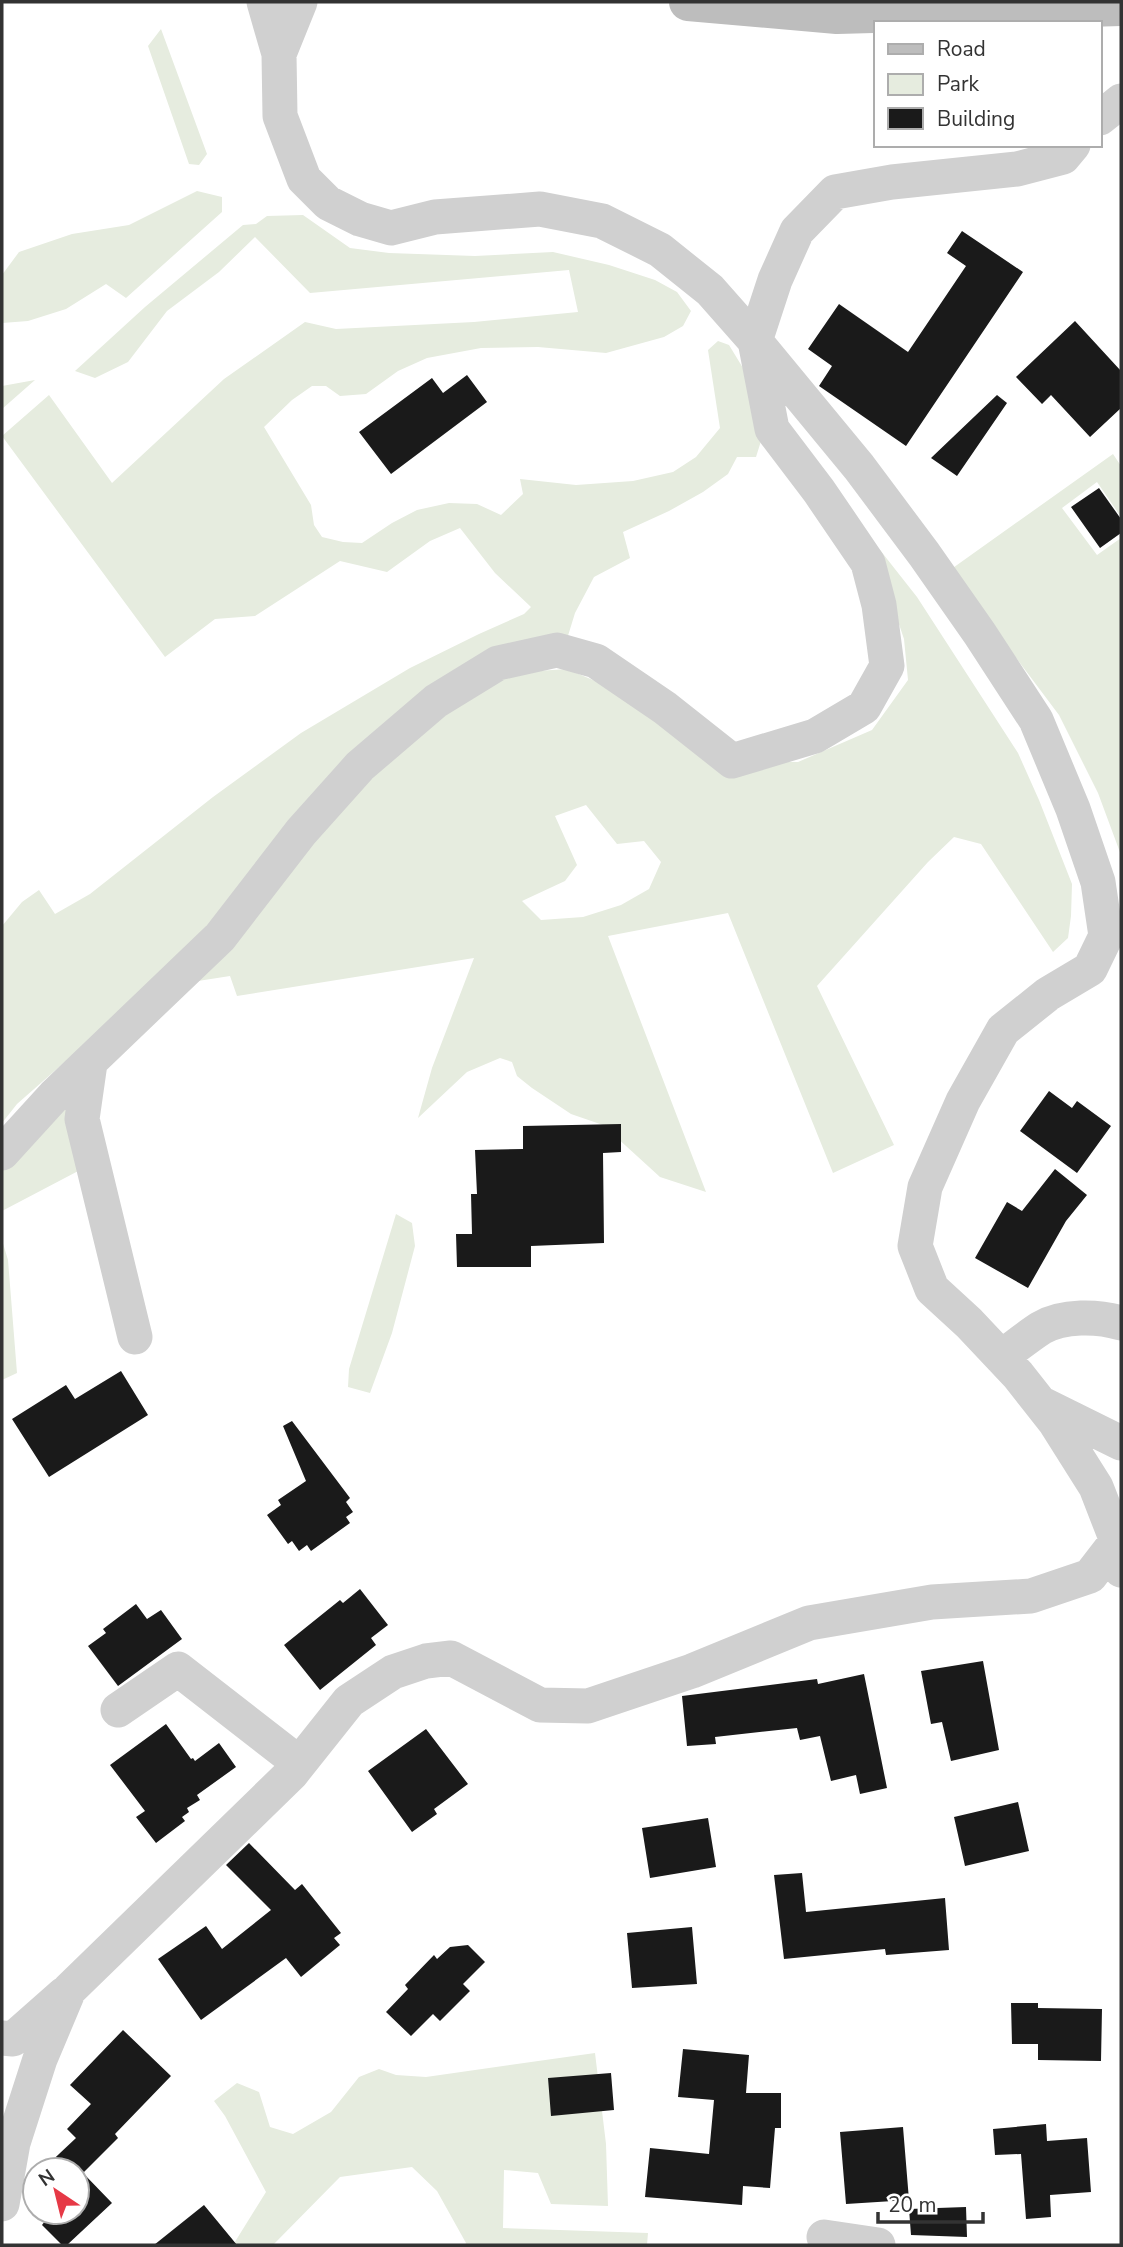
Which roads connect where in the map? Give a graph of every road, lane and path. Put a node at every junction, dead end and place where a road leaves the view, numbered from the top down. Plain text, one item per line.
1 (264, 2) edge
2 (300, 2) edge
3 (688, 2) edge
4 (1121, 7) edge
5 (279, 54) junction
6 (1121, 101) edge
7 (1102, 116) edge
8 (1071, 147) edge
9 (755, 341) junction
10 (1106, 936) junction
11 (1121, 969) edge
12 (90, 1063) junction
13 (2, 1153) edge
14 (1121, 1323) edge
15 (135, 1337) dead end
16 (1000, 1357) junction
17 (1041, 1404) junction
18 (1121, 1443) edge
19 (1119, 1555) edge
20 (118, 1710) dead end
21 (299, 1763) junction
22 (69, 1990) junction
23 (2, 2038) edge
24 (2, 2204) edge
25 (824, 2237) dead end
26 (878, 2245) edge

1 - 5 street
2 - 5 street
3 - 4 street
5 - 9 street
6 - 7 street
8 - 9 street
9 - 10 street
9 - 12 street
10 - 11 street
10 - 16 street
12 - 13 street
12 - 15 street
14 - 16 street
16 - 17 street
17 - 18 street
17 - 19 street
19 - 21 street
20 - 21 street
21 - 22 street
22 - 23 street
22 - 24 street
25 - 26 street

